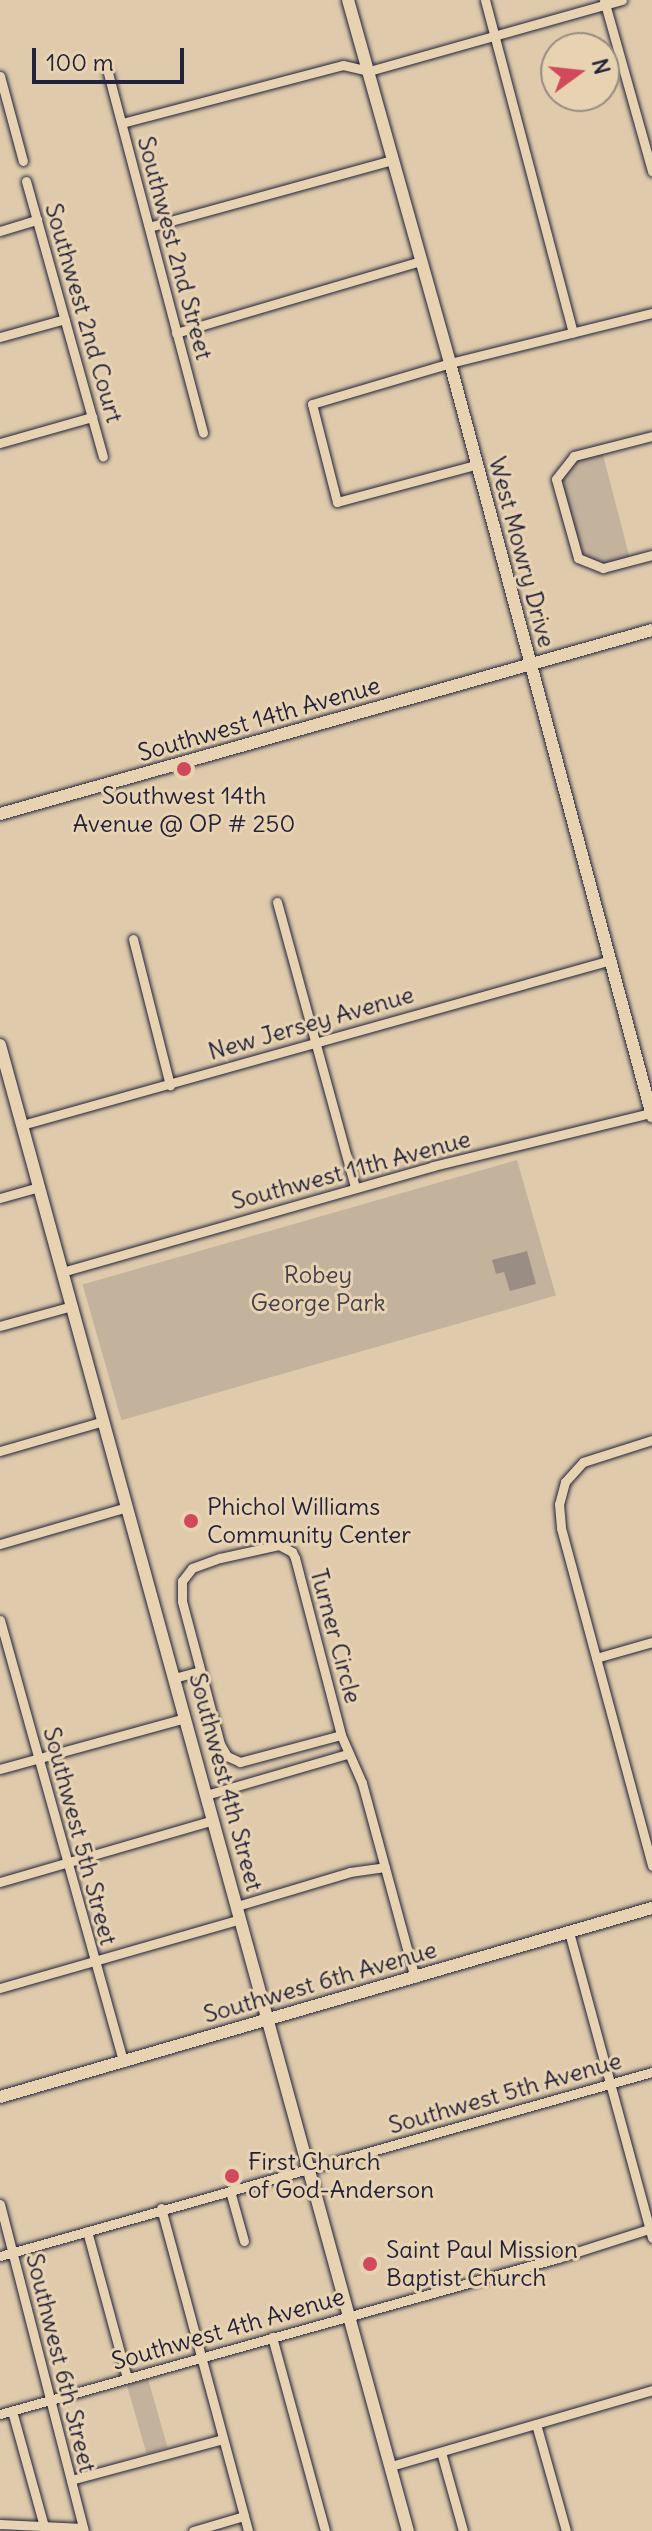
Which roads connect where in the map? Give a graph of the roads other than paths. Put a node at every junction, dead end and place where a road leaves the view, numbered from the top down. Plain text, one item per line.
1 (348, 0) edge
2 (485, 0) edge
3 (622, 0) edge
4 (605, 2) edge
5 (496, 38) junction
6 (369, 71) junction
7 (108, 73) dead end
8 (0, 76) edge
9 (3, 97) edge
10 (122, 123) junction
11 (393, 160) junction
12 (23, 161) dead end
13 (652, 171) edge
14 (26, 181) dead end
15 (37, 220) junction
16 (149, 227) junction
17 (0, 231) edge
18 (421, 261) junction
19 (652, 313) edge
20 (65, 319) junction
21 (176, 333) junction
22 (573, 333) junction
23 (0, 337) edge
24 (450, 363) junction
25 (92, 417) junction
26 (203, 433) dead end
27 (652, 436) edge
28 (0, 443) edge
29 (103, 456) dead end
30 (475, 465) junction
31 (652, 555) edge
32 (652, 630) edge
33 (529, 665) junction
34 (0, 814) edge
35 (277, 902) dead end
36 (133, 939) dead end
37 (611, 960) junction
38 (317, 1044) junction
39 (0, 1045) edge
40 (170, 1085) junction
41 (652, 1114) edge
42 (22, 1125) junction
43 (39, 1187) junction
44 (355, 1188) junction
45 (0, 1198) edge
46 (62, 1272) junction
47 (72, 1306) junction
48 (0, 1326) edge
49 (104, 1421) junction
50 (652, 1440) edge
51 (0, 1451) edge
52 (127, 1507) junction
53 (0, 1544) edge
54 (0, 1620) edge
55 (652, 1642) edge
56 (596, 1658) junction
57 (200, 1671) junction
58 (174, 1678) junction
59 (185, 1718) junction
60 (341, 1735) junction
61 (347, 1754) junction
62 (38, 1758) junction
63 (0, 1769) edge
64 (206, 1795) junction
65 (213, 1820) junction
66 (65, 1863) junction
67 (652, 1866) edge
68 (385, 1867) junction
69 (0, 1882) edge
70 (652, 1908) edge
71 (238, 1912) junction
72 (569, 1932) junction
73 (93, 1962) junction
74 (415, 1978) junction
75 (0, 1988) edge
76 (268, 2019) junction
77 (123, 2062) junction
78 (652, 2072) edge
79 (610, 2085) junction
80 (0, 2097) edge
81 (310, 2170) junction
82 (230, 2191) junction
83 (0, 2204) edge
84 (161, 2208) junction
85 (87, 2231) junction
86 (651, 2232) edge
87 (244, 2241) dead end
88 (13, 2252) junction
89 (0, 2256) edge
90 (349, 2315) junction
91 (272, 2337) junction
92 (201, 2357) junction
93 (127, 2378) junction
94 (652, 2390) edge
95 (51, 2401) junction
96 (12, 2411) junction
97 (0, 2414) edge
98 (536, 2424) junction
99 (223, 2439) junction
100 (441, 2452) junction
101 (391, 2466) junction
102 (71, 2480) junction
103 (244, 2516) junction
104 (0, 2524) edge
105 (44, 2526) junction
106 (84, 2529) edge
107 (193, 2531) edge
108 (248, 2531) edge
109 (325, 2531) edge
110 (408, 2531) edge
111 (463, 2531) edge
112 (566, 2531) edge

1 - 6 street, West Mowry Drive
2 - 5 street
3 - 4 street
4 - 5 street
4 - 13 street
5 - 6 street
5 - 22 street
6 - 10 street
6 - 11 street, West Mowry Drive
7 - 10 street, Southwest 2nd Street
8 - 9 street
9 - 12 street
10 - 16 street, Southwest 2nd Street
11 - 16 street
11 - 18 street, West Mowry Drive
14 - 15 street, Southwest 2nd Court
15 - 17 street
15 - 20 street, Southwest 2nd Court
16 - 21 street, Southwest 2nd Street
18 - 21 street
18 - 24 street, West Mowry Drive
19 - 22 street
20 - 23 street
20 - 25 street, Southwest 2nd Court
21 - 26 street, Southwest 2nd Street
22 - 24 street
24 - 30 street, West Mowry Drive
24 - 30 street
25 - 28 street
25 - 29 street, Southwest 2nd Court
27 - 31 street
30 - 33 street, West Mowry Drive
32 - 33 street, Southwest 14th Avenue
33 - 34 street, Southwest 14th Avenue
33 - 37 street, West Mowry Drive
35 - 38 street
36 - 40 street
37 - 38 street, New Jersey Avenue
37 - 41 street, West Mowry Drive
38 - 40 street, New Jersey Avenue
38 - 44 street
39 - 42 street, Southwest 4th Street
40 - 42 street, New Jersey Avenue
41 - 44 street, Southwest 11th Avenue
42 - 43 street, Southwest 4th Street
43 - 45 street
43 - 46 street, Southwest 4th Street
44 - 46 street, Southwest 11th Avenue
46 - 47 street, Southwest 4th Street
47 - 48 street
47 - 49 street, Southwest 4th Street
49 - 51 street
49 - 52 street, Southwest 4th Street
50 - 56 street
52 - 53 street
52 - 58 street, Southwest 4th Street
54 - 62 street, Southwest 5th Street
55 - 56 street
56 - 67 street
57 - 58 street
57 - 60 street, Turner Circle
57 - 60 street, Turner Circle
58 - 59 street, Southwest 4th Street
59 - 62 street
59 - 64 street, Southwest 4th Street
60 - 61 street
61 - 64 street
61 - 68 street
62 - 63 street
62 - 66 street, Southwest 5th Street
64 - 65 street, Southwest 4th Street
65 - 66 street
65 - 71 street, Southwest 4th Street
66 - 69 street
66 - 73 street, Southwest 5th Street
68 - 71 street
68 - 74 street
70 - 72 street, Southwest 6th Avenue
71 - 73 street
71 - 76 street, Southwest 4th Street
72 - 74 street, Southwest 6th Avenue
72 - 79 street
73 - 75 street
73 - 77 street, Southwest 5th Street
74 - 76 street, Southwest 6th Avenue
76 - 77 street, Southwest 6th Avenue
76 - 81 street, Southwest 4th Street
77 - 80 street, Southwest 6th Avenue
78 - 79 street, Southwest 5th Avenue
79 - 81 street, Southwest 5th Avenue
79 - 86 street
81 - 82 street, Southwest 5th Avenue
81 - 90 street, Southwest 4th Street
82 - 84 street, Southwest 5th Avenue
82 - 87 street
83 - 88 street, Southwest 6th Street
84 - 85 street, Southwest 5th Avenue
84 - 92 street
85 - 88 street, Southwest 5th Avenue
85 - 93 street
86 - 90 street, Southwest 4th Avenue
88 - 89 street, Southwest 5th Avenue
88 - 95 street, Southwest 6th Street
90 - 91 street, Southwest 4th Avenue
90 - 101 street, Southwest 4th Street
91 - 92 street, Southwest 4th Avenue
91 - 109 street
92 - 93 street, Southwest 4th Avenue
92 - 99 street
93 - 95 street, Southwest 4th Avenue
94 - 98 street
95 - 96 street, Southwest 4th Avenue
95 - 102 street, Southwest 6th Street
96 - 97 street, Southwest 4th Avenue
96 - 105 street
98 - 100 street
98 - 112 street
99 - 102 street
99 - 103 street
100 - 101 street
100 - 111 street
101 - 110 street, Southwest 4th Street
102 - 106 street, Southwest 6th Street
103 - 107 street
103 - 108 street
104 - 105 street
105 - 106 street

